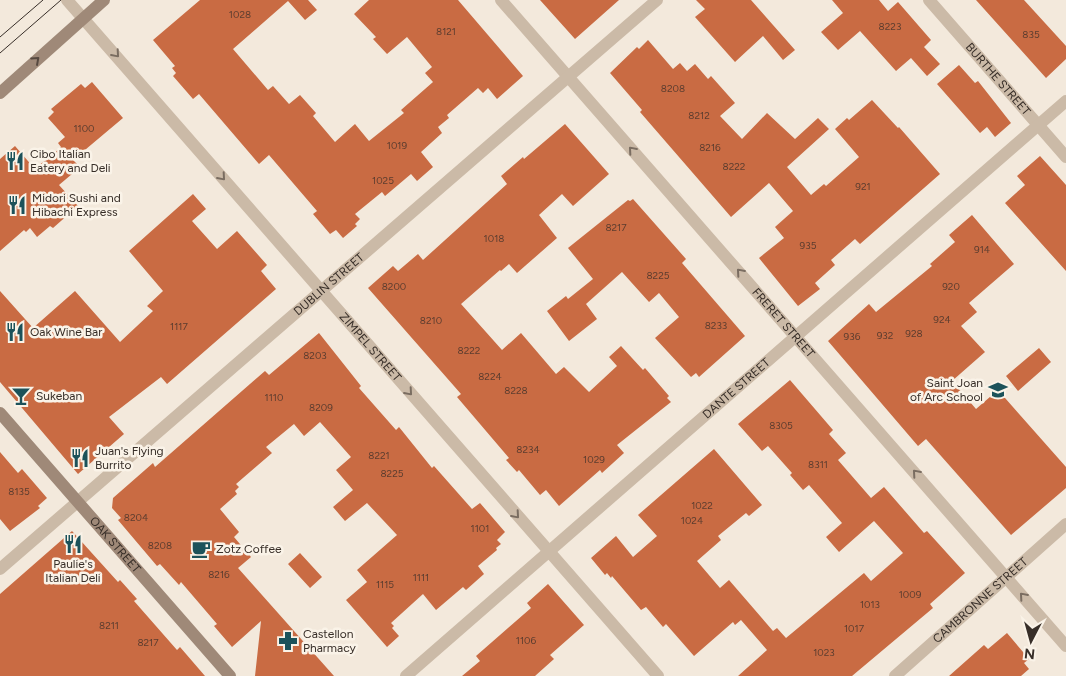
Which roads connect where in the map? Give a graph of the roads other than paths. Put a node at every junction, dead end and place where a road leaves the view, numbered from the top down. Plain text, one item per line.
1 (67, 0) edge
2 (104, 0) edge
3 (501, 0) edge
4 (657, 0) edge
5 (929, 0) edge
6 (84, 18) junction
7 (569, 78) junction
8 (0, 93) edge
9 (1066, 101) edge
10 (1038, 125) junction
11 (1066, 157) edge
12 (322, 291) junction
13 (796, 336) junction
14 (0, 413) edge
15 (78, 502) junction
16 (1066, 524) edge
17 (548, 552) junction
18 (0, 569) edge
19 (1006, 576) junction
20 (1066, 646) edge
21 (230, 676) edge
22 (406, 676) edge
23 (658, 676) edge
24 (895, 676) edge

1 - 6 street, ZIMPEL STREET
2 - 6 main road
3 - 7 street, FRERET STREET
4 - 7 street, DUBLIN STREET
5 - 10 street, BURTHE STREET
8 -> 6 main road
6 -> 12 street, ZIMPEL STREET
7 - 12 street, DUBLIN STREET
13 -> 7 street, FRERET STREET
9 - 10 street, DANTE STREET
10 - 11 street, BURTHE STREET
10 - 13 street, DANTE STREET
12 - 15 street, DUBLIN STREET
12 -> 17 street, ZIMPEL STREET
13 - 17 street, DANTE STREET
19 -> 13 street, FRERET STREET
14 - 15 main road, OAK STREET
15 - 18 street, DUBLIN STREET
15 - 21 main road, OAK STREET
16 - 19 street, CAMBRONNE STREET
17 - 22 street, DANTE STREET
17 - 23 street, ZIMPEL STREET
20 -> 19 street, FRERET STREET
19 - 24 street, CAMBRONNE STREET

